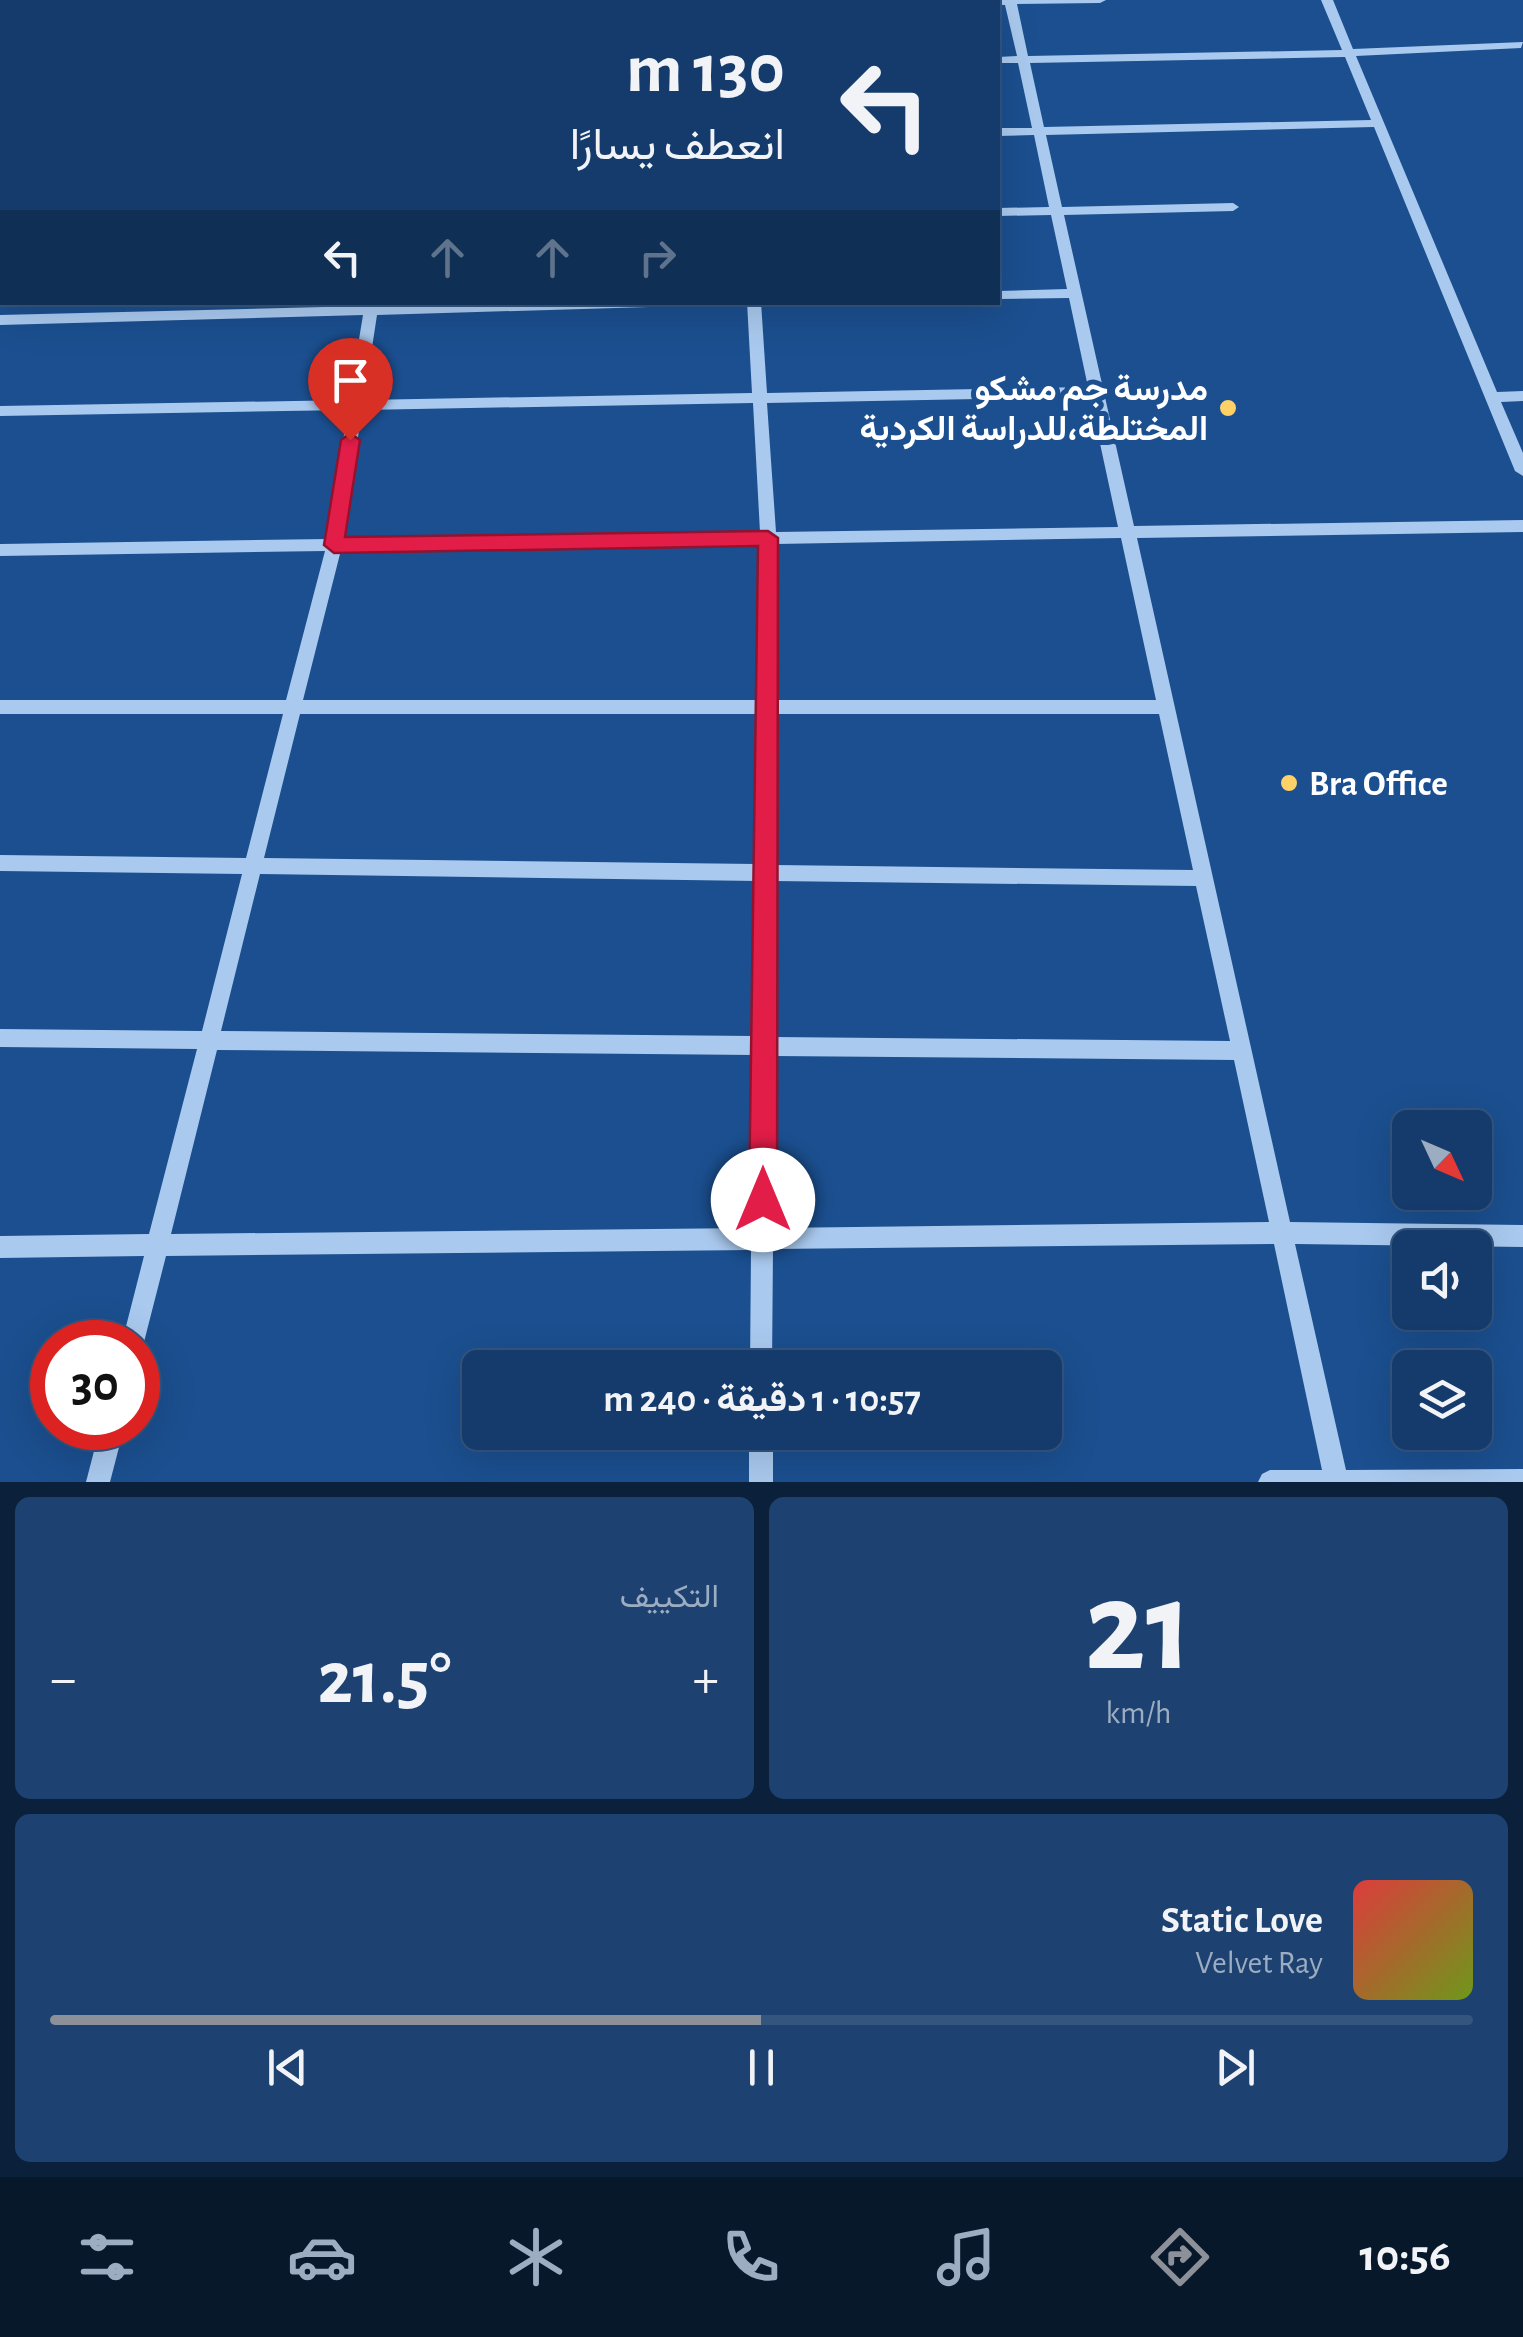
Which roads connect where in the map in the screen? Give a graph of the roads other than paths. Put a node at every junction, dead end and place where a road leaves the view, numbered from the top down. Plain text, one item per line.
1 (1100, 0) edge
2 (1327, 0) edge
3 (1010, 1) edge
4 (1522, 45) edge
5 (1349, 53) junction
6 (1023, 59) junction
7 (1000, 60) edge
8 (1378, 123) junction
9 (1000, 132) edge
10 (1040, 132) junction
11 (1233, 207) dead end
12 (1057, 211) junction
13 (1000, 212) edge
14 (1075, 292) junction
15 (1000, 294) edge
16 (449, 305) edge
17 (754, 305) edge
18 (371, 306) edge
19 (1, 323) edge
20 (1097, 392) junction
21 (1523, 396) edge
22 (1492, 397) junction
23 (760, 398) junction
24 (356, 405) junction
25 (0, 411) edge
26 (1523, 471) edge
27 (1523, 526) edge
28 (1128, 532) junction
29 (768, 538) junction
30 (334, 545) junction
31 (0, 550) edge
32 (0, 707) edge
33 (293, 707) junction
34 (766, 707) junction
35 (1167, 707) junction
36 (0, 863) edge
37 (254, 866) junction
38 (765, 873) junction
39 (1204, 878) junction
40 (0, 1038) edge
41 (209, 1040) junction
42 (764, 1047) junction
43 (1242, 1051) junction
44 (1282, 1234) junction
45 (1523, 1236) edge
46 (762, 1238) junction
47 (158, 1245) junction
48 (0, 1246) edge
49 (139, 1320) edge
50 (762, 1350) edge
51 (106, 1450) edge
52 (761, 1450) edge
53 (1523, 1481) edge
54 (98, 1482) edge
55 (760, 1482) edge
56 (1270, 1482) edge
57 (1337, 1482) edge

1 - 3 street
2 - 5 street
3 - 6 street
4 - 5 street
5 - 6 street
5 - 8 street
6 - 7 street
6 - 10 street
8 - 10 street
8 - 22 street
9 - 10 street
10 - 12 street
11 - 12 street
12 - 13 street
12 - 14 street
14 - 15 street
14 - 20 street
16 - 18 street
17 - 23 street
18 - 19 street
18 - 24 street
20 - 23 street
20 - 28 street
21 - 22 street
22 - 26 street
23 - 24 street
23 - 29 street
24 - 25 street
24 - 30 street
27 - 28 street
28 - 29 street
28 - 35 street
29 - 30 street
29 - 34 street
30 - 31 street
30 - 33 street
32 - 33 street
33 - 34 street
33 - 37 street
34 - 35 street
34 - 38 street
35 - 39 street
36 - 37 street
37 - 38 street
37 - 41 street
38 - 39 street
38 - 42 street
39 - 43 street
40 - 41 street
41 - 42 street
41 - 47 street
42 - 43 street
42 - 46 street
43 - 44 street
44 - 45 street
44 - 46 street
44 - 57 street
46 - 47 street
46 - 50 street
47 - 48 street
47 - 49 street
51 - 54 street
52 - 55 street
53 - 57 street
56 - 57 street

